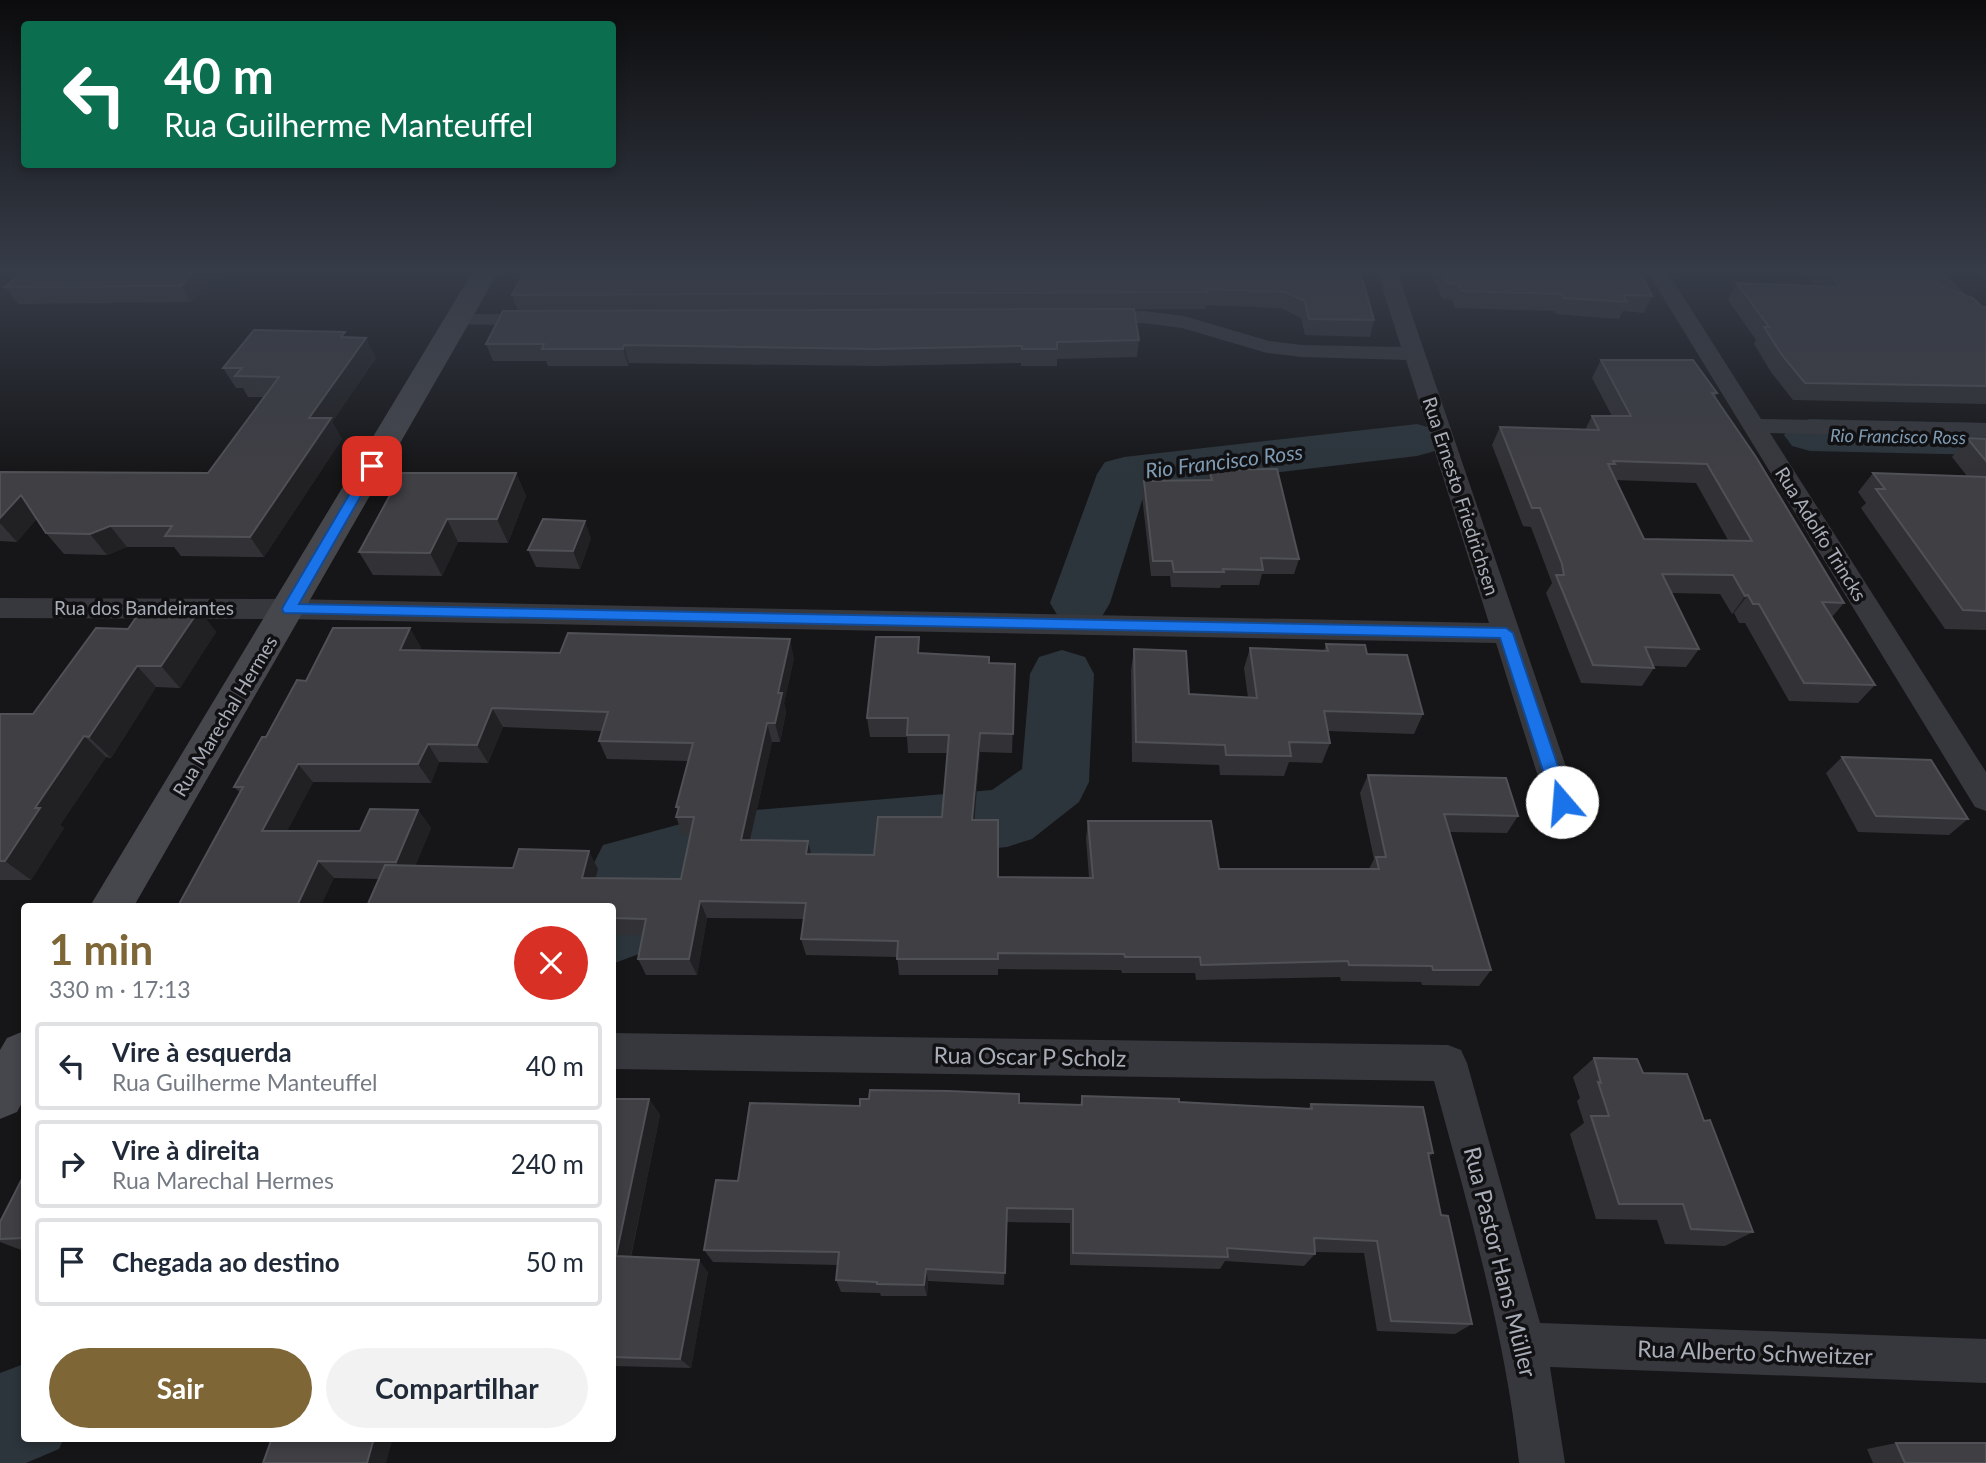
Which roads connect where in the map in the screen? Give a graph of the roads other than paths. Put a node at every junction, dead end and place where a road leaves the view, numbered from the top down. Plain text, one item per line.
1 (446, 339) edge
2 (1241, 339) edge
3 (1409, 339) edge
4 (1700, 339) edge
5 (1414, 354) junction
6 (1754, 426) junction
7 (1986, 430) edge
8 (0, 608) edge
9 (289, 609) junction
10 (1506, 633) junction
11 (1986, 798) edge
12 (1562, 802) dead end
13 (113, 903) edge
14 (616, 1051) edge
15 (21, 1059) edge
16 (1448, 1063) joint
17 (0, 1095) edge
18 (1525, 1344) junction
19 (1986, 1361) edge
20 (1542, 1463) edge

1 - 9 street, Rua Marechal Hermes
2 - 5 street
3 - 5 street, Rua Ernesto Friedrichsen
4 - 6 street, Rua Adolfo Trincks
5 - 10 street, Rua Ernesto Friedrichsen
6 - 7 street
6 - 11 street, Rua Adolfo Trincks
8 - 9 street, Rua dos Bandeirantes
9 - 10 street, Rua dos Bandeirantes
9 - 13 street, Rua Marechal Hermes
10 - 12 street, Rua Ernesto Friedrichsen
14 - 16 street, Rua Oscar P Scholz
15 - 17 street
16 - 18 street, Rua Pastor Hans Müller
18 - 19 street, Rua Alberto Schweitzer
18 - 20 street, Rua Pastor Hans Müller

